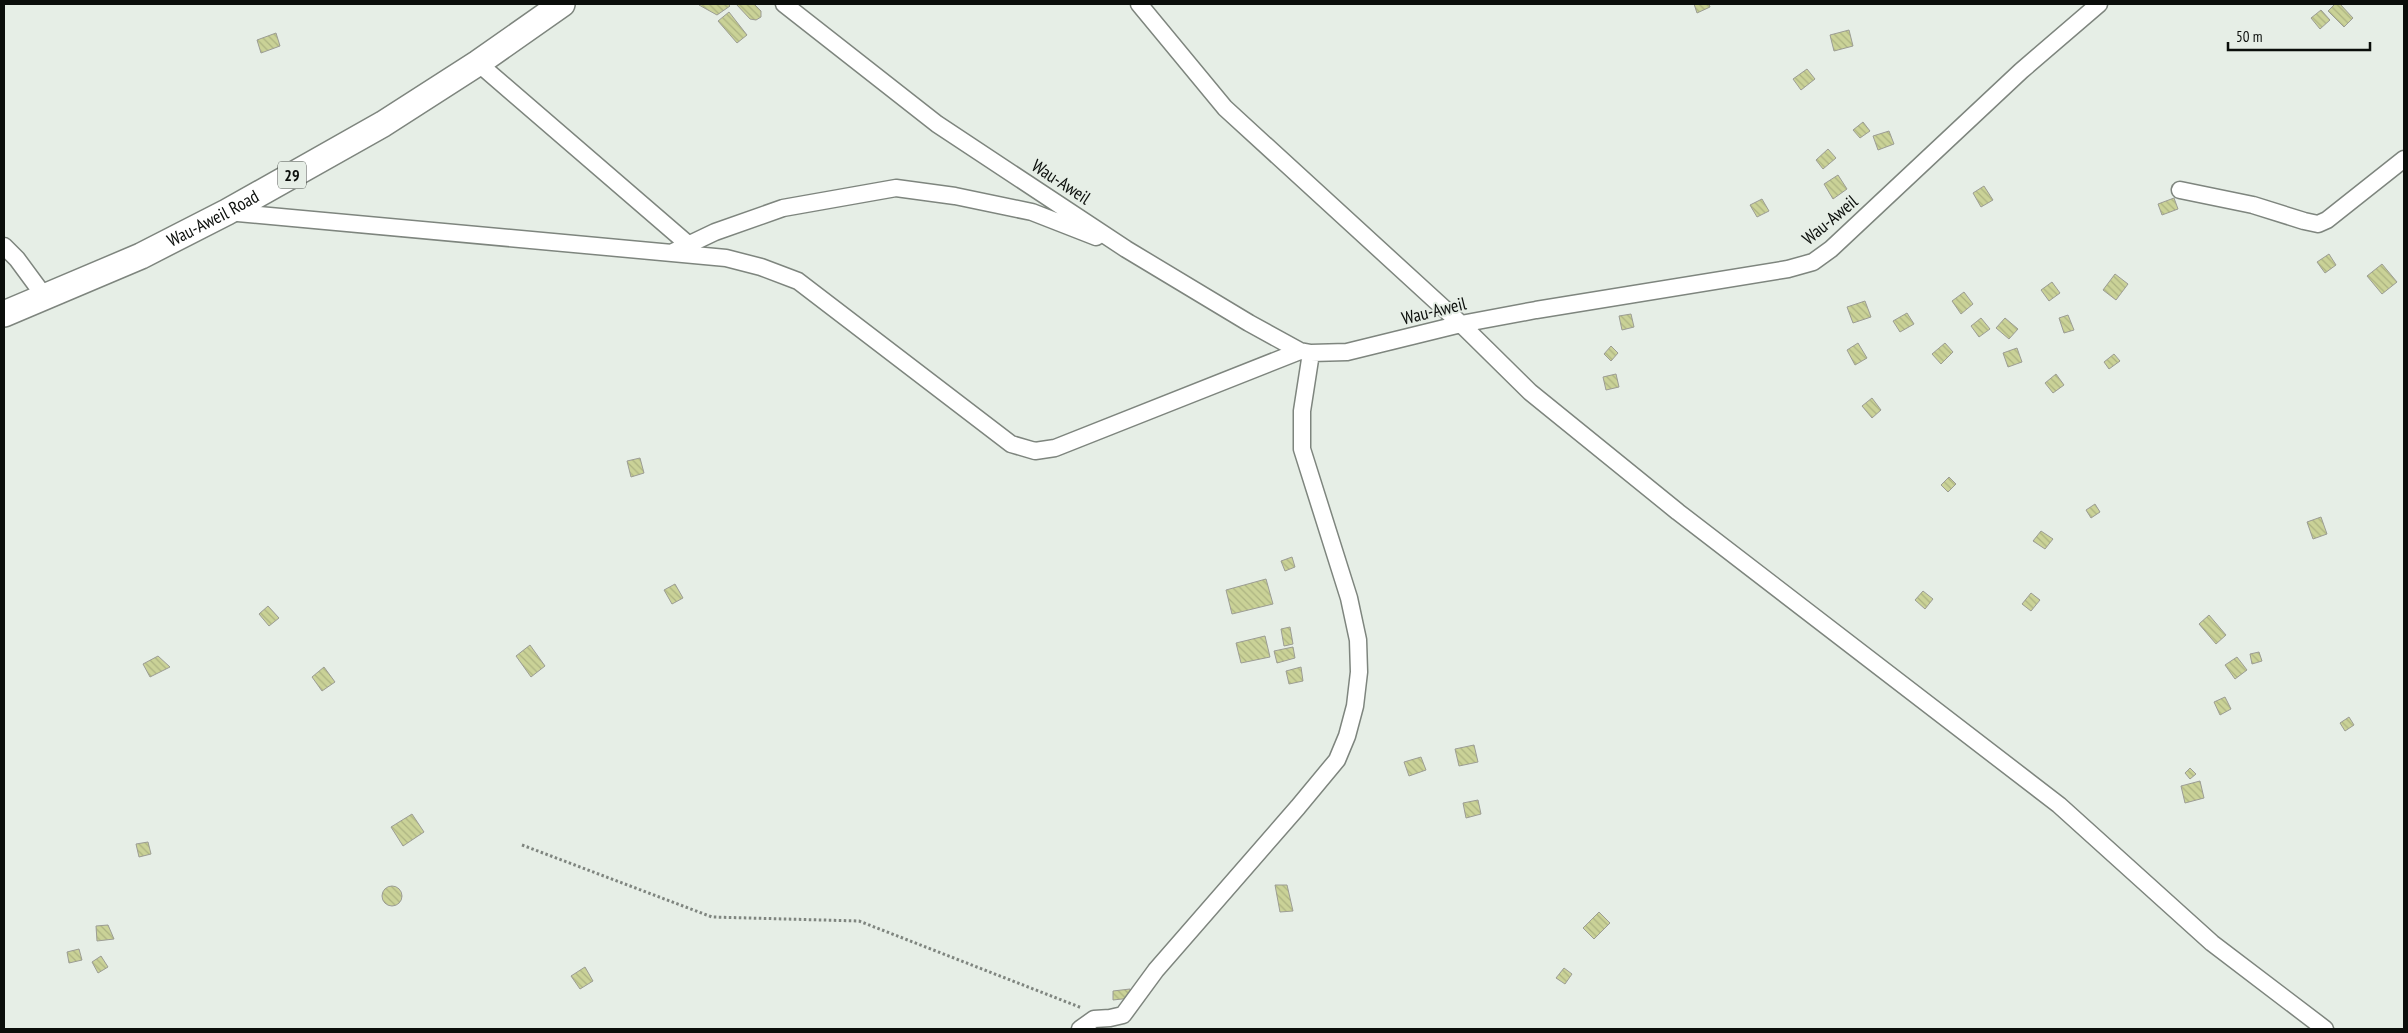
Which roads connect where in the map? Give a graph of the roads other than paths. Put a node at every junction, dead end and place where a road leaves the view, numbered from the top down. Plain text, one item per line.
1 (562, 4) edge
2 (784, 4) edge
3 (1139, 4) edge
4 (2099, 4) edge
5 (478, 63) junction
6 (2404, 159) edge
7 (2180, 190) dead end
8 (227, 212) junction
9 (690, 244) junction
10 (4, 246) edge
11 (1126, 249) junction
12 (672, 253) junction
13 (45, 297) junction
14 (4, 314) edge
15 (1461, 324) junction
16 (1305, 352) junction
17 (1080, 1029) edge
18 (2325, 1029) edge

1 - 5 main road, Wau-Aweil Road / 29
2 - 11 street, Wau-Aweil
3 - 15 street
4 - 15 street, Wau-Aweil
5 - 8 main road, Wau-Aweil Road / 29
5 - 9 street
6 - 7 street
8 - 12 street
8 - 13 main road, Wau-Aweil Road / 29
9 - 11 street
9 - 12 street
10 - 13 street
11 - 16 street, Wau-Aweil
12 - 16 street
13 - 14 main road, Wau-Aweil Road / 29
15 - 16 street, Wau-Aweil
15 - 18 street
16 - 17 street

